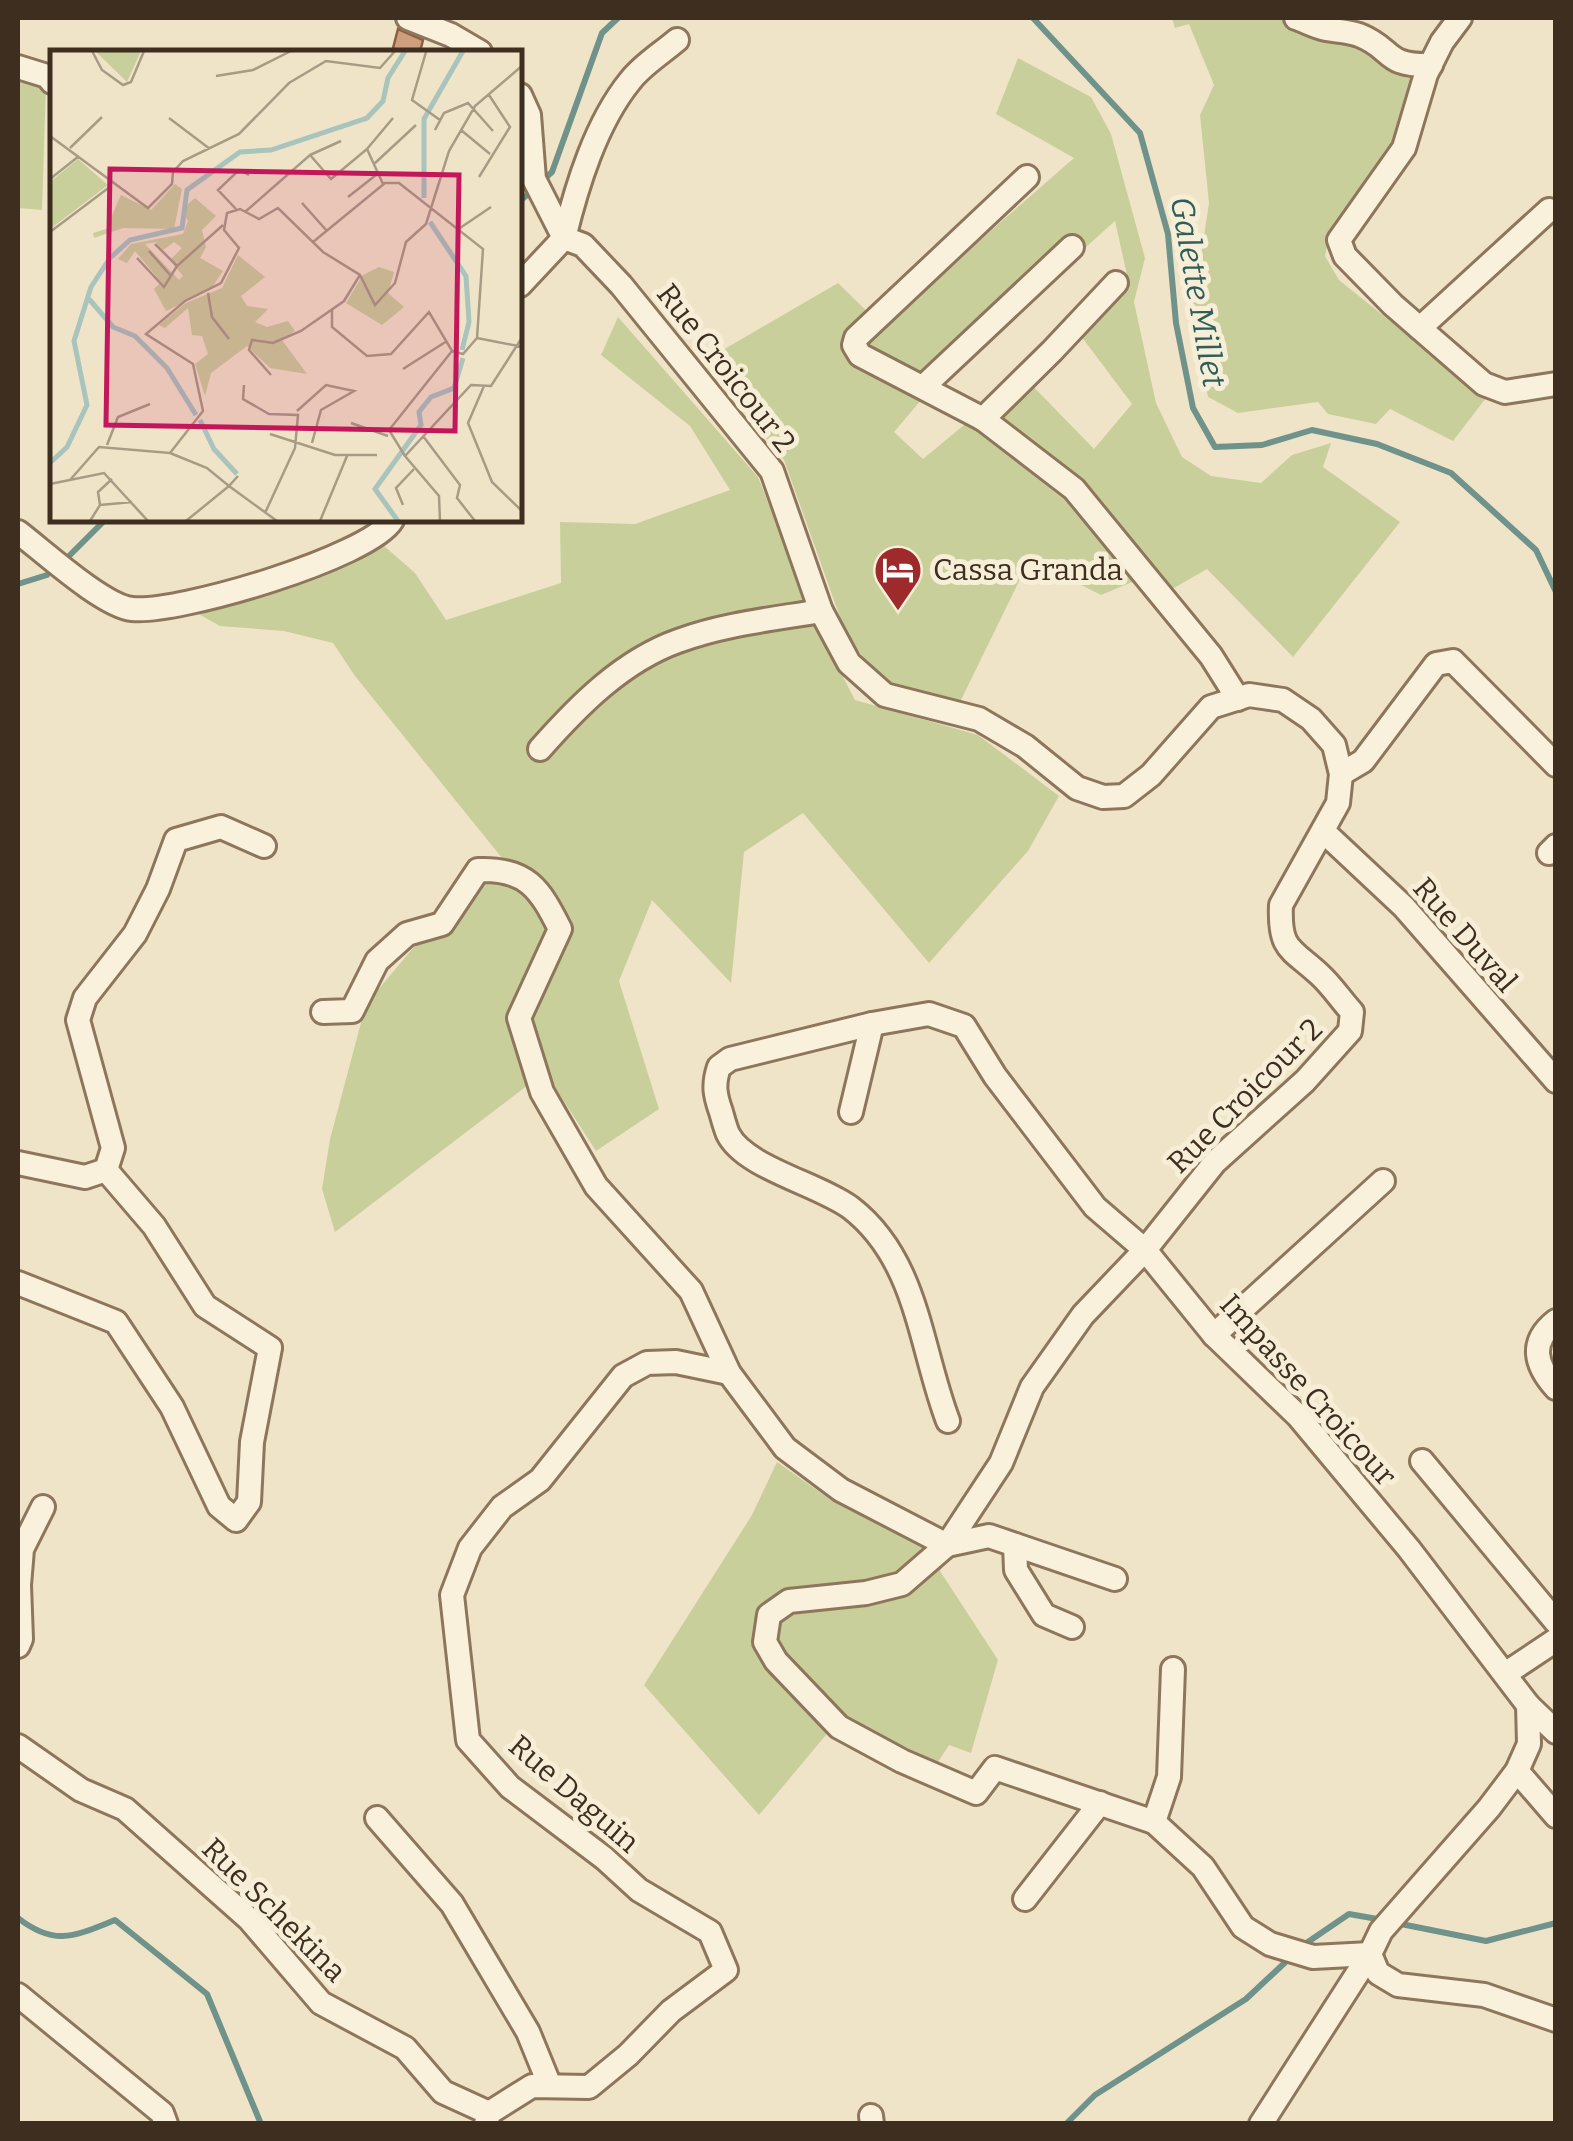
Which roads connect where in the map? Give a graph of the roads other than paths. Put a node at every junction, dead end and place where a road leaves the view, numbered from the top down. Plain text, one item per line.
1 (408, 18) edge
2 (1296, 18) edge
3 (1460, 18) edge
4 (677, 40) dead end
5 (477, 50) edge
6 (1431, 64) junction
7 (18, 67) edge
8 (50, 80) edge
9 (522, 100) edge
10 (1028, 177) dead end
11 (1549, 210) dead end
12 (564, 238) junction
13 (1072, 247) dead end
14 (522, 283) edge
15 (1116, 283) dead end
16 (1420, 328) junction
17 (1556, 384) edge
18 (923, 388) junction
19 (982, 419) junction
20 (391, 522) edge
21 (18, 532) edge
22 (821, 611) junction
23 (1238, 698) junction
24 (540, 749) dead end
25 (1556, 765) edge
26 (1341, 774) junction
27 (1324, 832) junction
28 (264, 846) dead end
29 (322, 1012) dead end
30 (872, 1024) junction
31 (1556, 1082) edge
32 (851, 1112) dead end
33 (18, 1163) edge
34 (106, 1170) junction
35 (1383, 1182) dead end
36 (1145, 1250) junction
37 (18, 1283) edge
38 (1556, 1321) edge
39 (1214, 1335) junction
40 (728, 1373) junction
41 (1556, 1388) edge
42 (948, 1421) dead end
43 (1422, 1461) dead end
44 (42, 1507) dead end
45 (947, 1545) junction
46 (1016, 1545) junction
47 (1115, 1579) dead end
48 (1556, 1622) edge
49 (1072, 1628) dead end
50 (1556, 1640) edge
51 (18, 1646) edge
52 (1174, 1669) dead end
53 (1505, 1674) junction
54 (1528, 1704) junction
55 (1556, 1732) edge
56 (18, 1746) edge
57 (1517, 1770) junction
58 (1100, 1803) junction
59 (1556, 1816) edge
60 (377, 1818) dead end
61 (1154, 1822) junction
62 (1025, 1899) dead end
63 (1370, 1954) junction
64 (18, 1996) edge
65 (1556, 2020) edge
66 (550, 2086) junction
67 (487, 2118) edge
68 (166, 2124) edge
69 (1261, 2124) edge

1 - 5 street
2 - 6 street
3 - 6 street
4 - 12 street
6 - 16 street
7 - 8 street
9 - 12 street
10 - 18 street
11 - 16 street
12 - 14 street
12 - 22 street, Rue Croicour 2
13 - 18 street
15 - 19 street
16 - 17 street
18 - 19 street
19 - 23 street
20 - 21 street
22 - 23 street, Rue Croicour 2
22 - 24 street
23 - 26 street
25 - 26 street
26 - 27 street, Rue Croicour 2
27 - 31 street, Rue Duval
27 - 36 street, Rue Croicour 2
28 - 34 street
29 - 40 street
30 - 32 street
30 - 36 street, Impasse Croicour
30 - 42 street, Impasse Croicour
33 - 34 street
34 - 37 street
35 - 39 street
36 - 39 street, Impasse Croicour
36 - 45 street
38 - 41 street
39 - 53 street, Impasse Croicour
40 - 45 street
40 - 66 street, Rue Daguin
43 - 48 street
44 - 51 street
45 - 46 street
45 - 58 street
46 - 47 street
46 - 49 street
50 - 53 street
52 - 61 street
53 - 54 street, Impasse Croicour
54 - 55 street, Impasse Croicour
54 - 57 street
56 - 67 street, Rue Schekina
57 - 59 street
57 - 63 street
58 - 61 street
58 - 62 street
60 - 66 street
61 - 63 street
63 - 65 street
63 - 69 street
64 - 68 street
66 - 67 street, Rue Daguin

